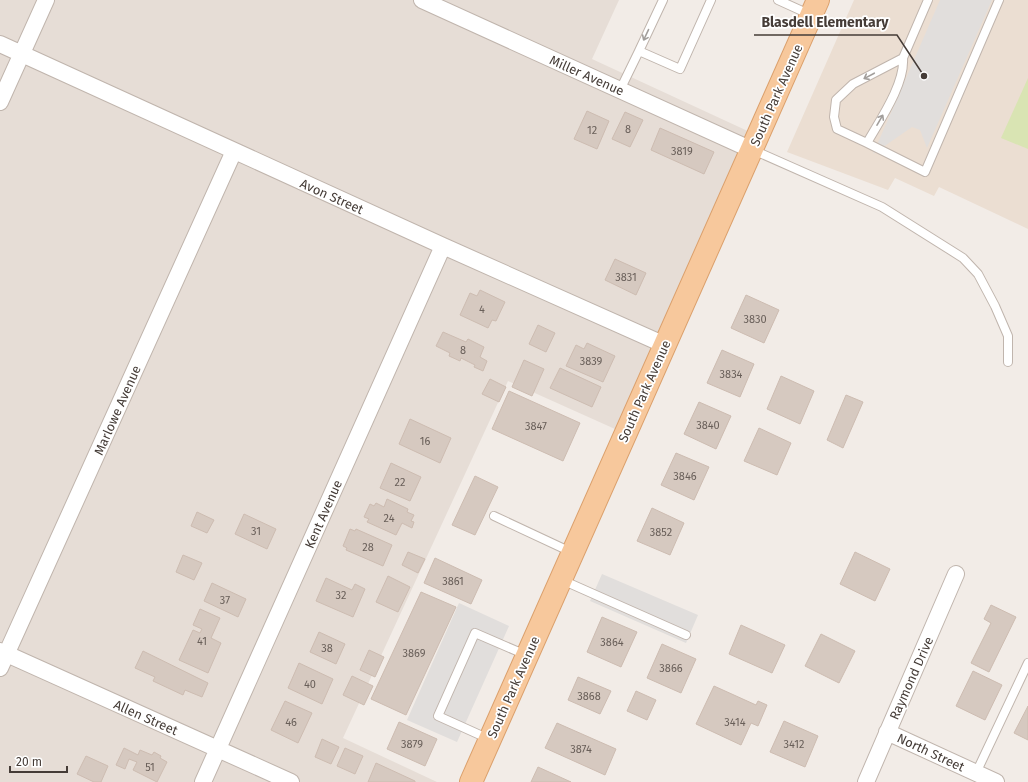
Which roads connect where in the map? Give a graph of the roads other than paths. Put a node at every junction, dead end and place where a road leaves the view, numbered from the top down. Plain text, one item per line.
1 (46, 0) edge
2 (422, 0) edge
3 (663, 0) edge
4 (711, 0) edge
5 (778, 0) edge
6 (928, 0) edge
7 (999, 0) edge
8 (815, 8) edge
9 (0, 44) edge
10 (639, 51) junction
11 (22, 54) junction
12 (903, 58) junction
13 (620, 90) junction
14 (0, 102) edge
15 (867, 143) junction
16 (752, 150) junction
17 (234, 151) junction
18 (443, 246) junction
19 (665, 345) junction
20 (1008, 362) dead end
21 (494, 516) dead end
22 (572, 553) junction
23 (956, 574) dead end
24 (561, 580) junction
25 (686, 635) dead end
26 (527, 656) junction
27 (2, 658) edge
28 (1028, 663) edge
29 (887, 732) junction
30 (490, 739) junction
31 (218, 749) junction
32 (976, 773) junction
33 (203, 782) edge
34 (291, 782) edge
35 (471, 782) edge
36 (866, 782) edge
37 (996, 782) edge

1 - 11 street
2 - 13 street, Miller Avenue
3 -> 10 lane
4 - 10 lane
5 - 8 lane
6 - 12 lane
7 - 15 lane
8 - 16 main road, South Park Avenue
9 - 11 street, Avon Street
10 - 13 lane
11 - 14 street
11 - 17 street, Avon Street
15 -> 12 lane
12 -> 15 lane
13 - 16 street, Miller Avenue
16 - 19 main road, South Park Avenue
16 - 20 lane
17 - 18 street, Avon Street
17 - 27 street, Marlowe Avenue
18 - 19 street, Avon Street
18 - 31 street, Kent Avenue
19 - 22 main road, South Park Avenue
21 - 22 lane
22 - 24 main road, South Park Avenue
23 - 29 street, Raymond Drive
24 - 25 lane
24 - 26 main road, South Park Avenue
26 - 30 main road, South Park Avenue
26 - 30 lane
27 - 31 street, Allen Street
28 - 32 lane
29 - 32 street, North Street
29 - 36 street, Raymond Drive
30 - 35 main road, South Park Avenue
31 - 33 street, Kent Avenue
31 - 34 street, Allen Street
32 - 37 street, North Street

